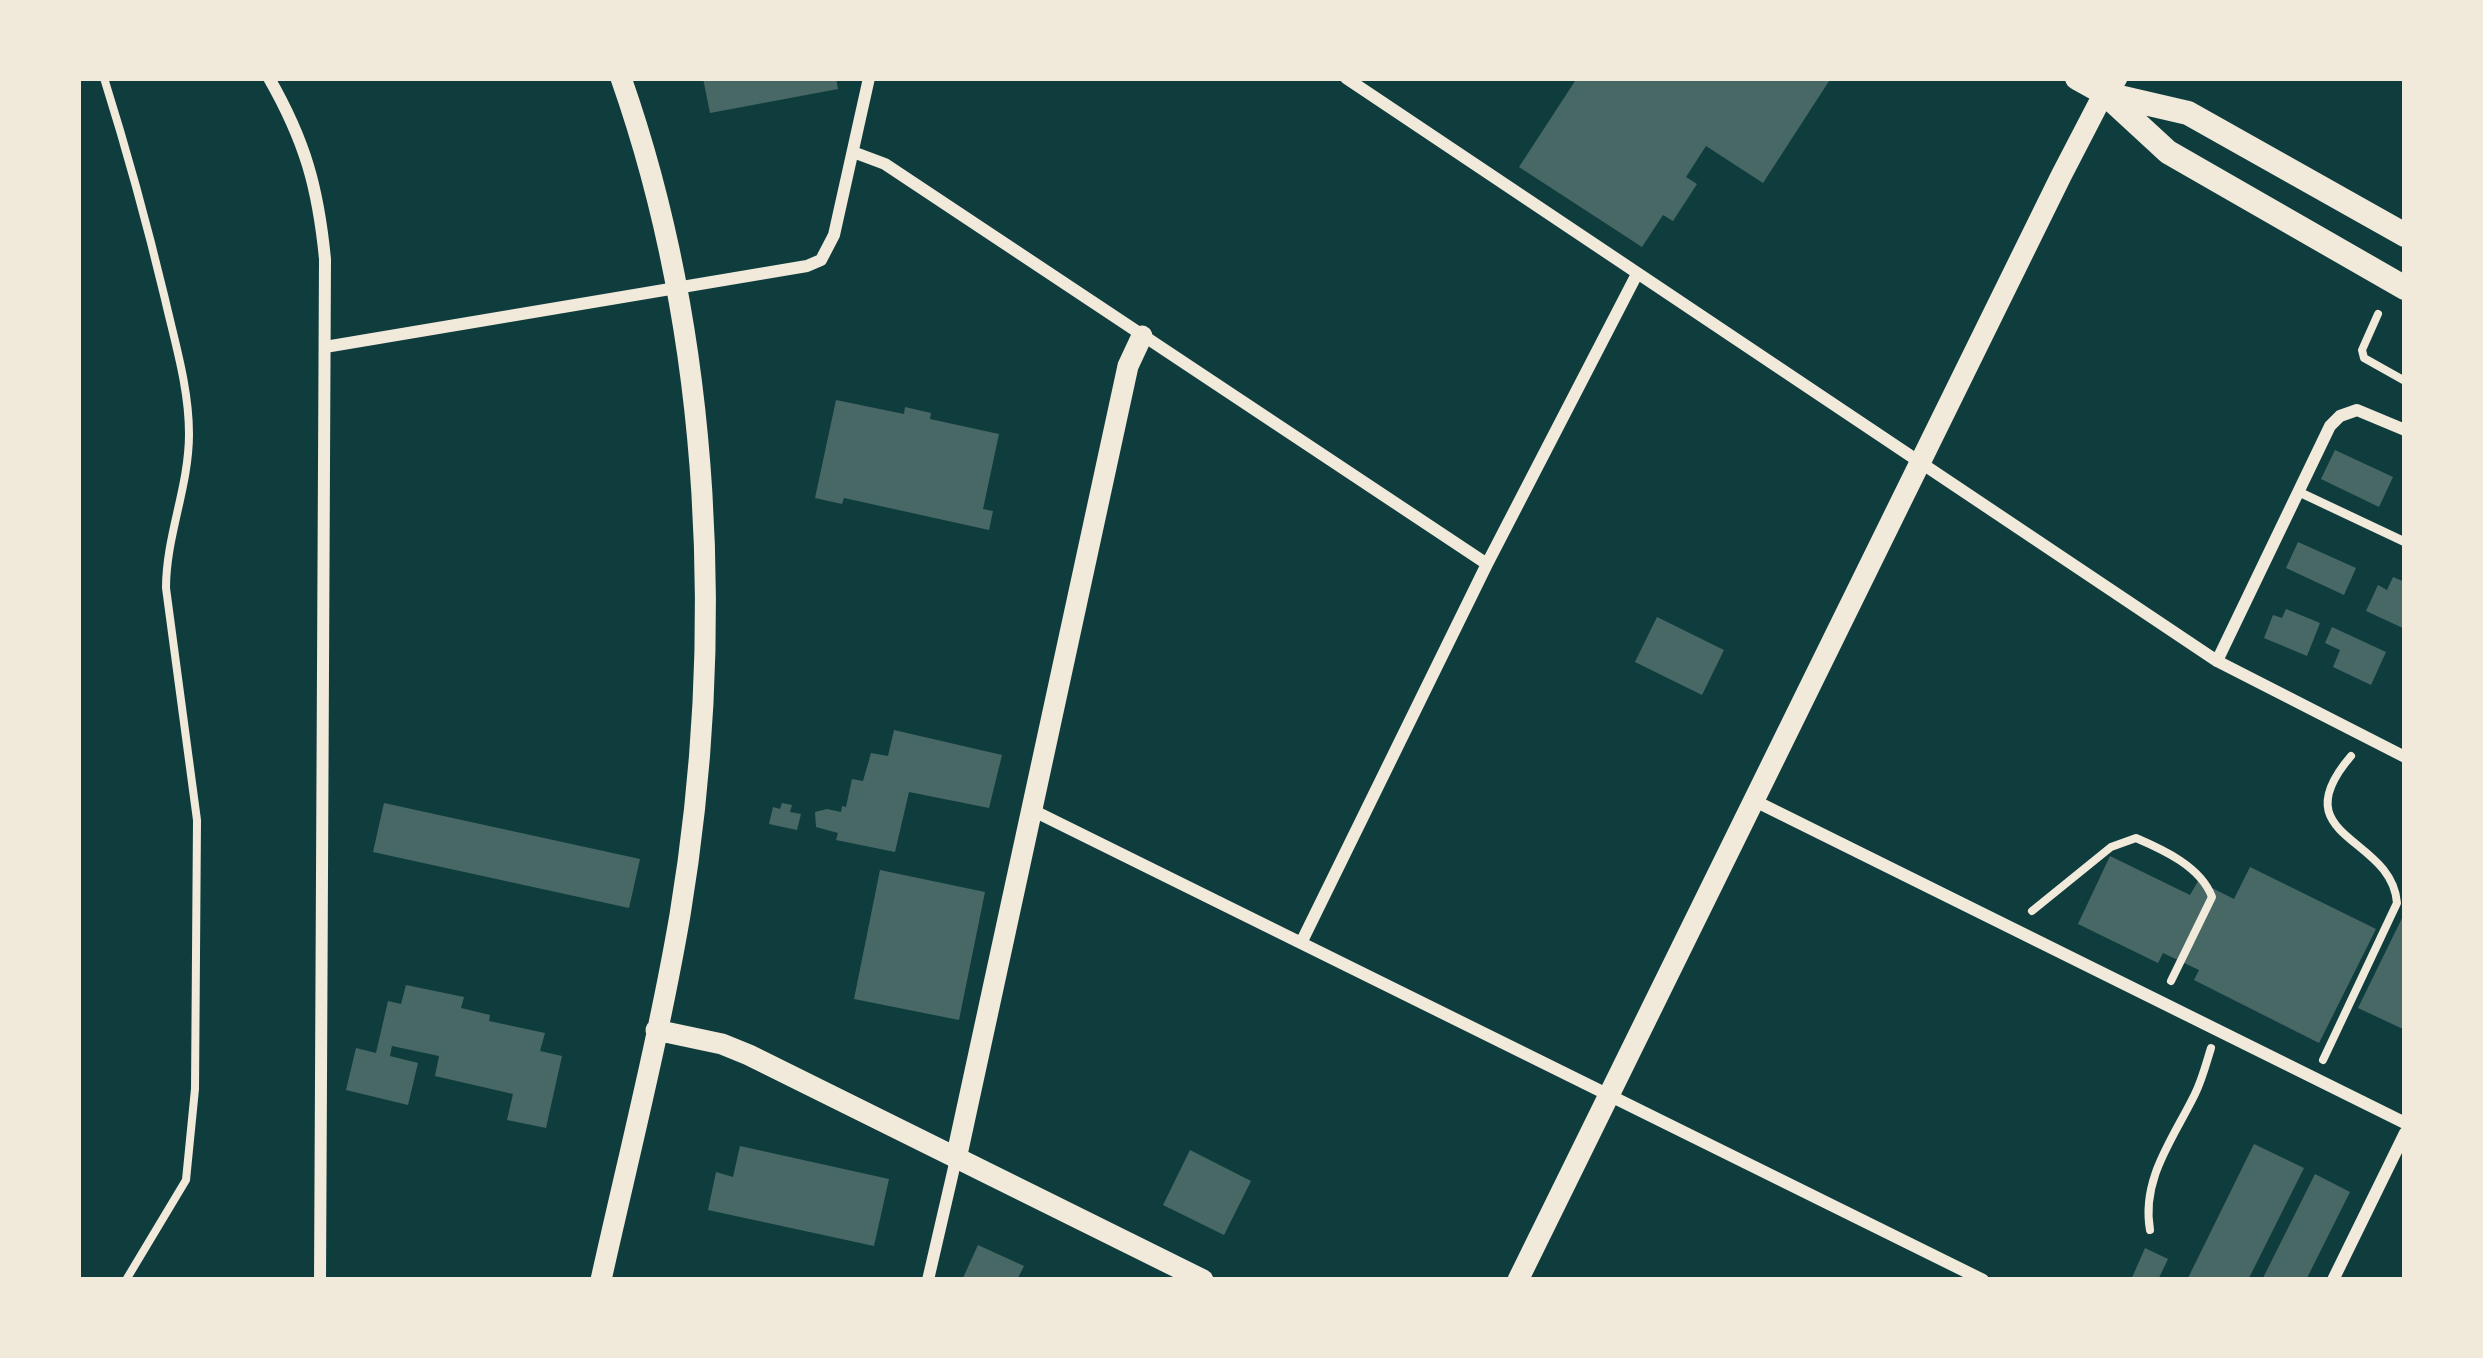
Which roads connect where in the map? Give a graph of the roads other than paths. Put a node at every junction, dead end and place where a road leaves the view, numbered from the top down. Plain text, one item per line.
1 (269, 78) edge
2 (621, 78) edge
3 (869, 78) edge
4 (1346, 78) edge
5 (2077, 78) edge
6 (2110, 86) edge
7 (853, 152) junction
8 (2405, 236) edge
9 (1637, 274) junction
10 (676, 287) junction
11 (2405, 288) edge
12 (1142, 336) junction
13 (325, 347) junction
14 (2405, 430) edge
15 (1919, 463) junction
16 (2299, 492) junction
17 (2405, 542) edge
18 (1487, 564) junction
19 (2217, 661) junction
20 (2405, 757) edge
21 (1752, 799) junction
22 (1032, 810) junction
23 (1302, 941) junction
24 (656, 1030) junction
25 (1609, 1095) junction
26 (2405, 1123) edge
27 (2405, 1133) edge
28 (956, 1159) junction
29 (320, 1280) edge
30 (602, 1280) edge
31 (928, 1280) edge
32 (1203, 1280) edge
33 (1518, 1280) edge
34 (1983, 1280) edge
35 (2333, 1280) edge

1 - 13 street
2 - 10 street
3 - 7 street
4 - 9 street
5 - 6 main road
6 - 8 main road
6 - 11 main road
6 - 15 street
7 - 10 street
7 - 12 street
9 - 15 street
9 - 18 street
10 - 13 street
10 - 24 street
12 - 18 street
12 - 22 street
13 - 29 street
14 - 16 street
15 - 19 street
15 - 21 street
16 - 17 lane
16 - 19 street
18 - 23 street
19 - 20 street
21 - 25 street
21 - 26 street
22 - 23 street
22 - 28 street
23 - 25 street
24 - 28 street
24 - 30 street
25 - 33 street
25 - 34 street
27 - 35 street
28 - 31 street
28 - 32 street

